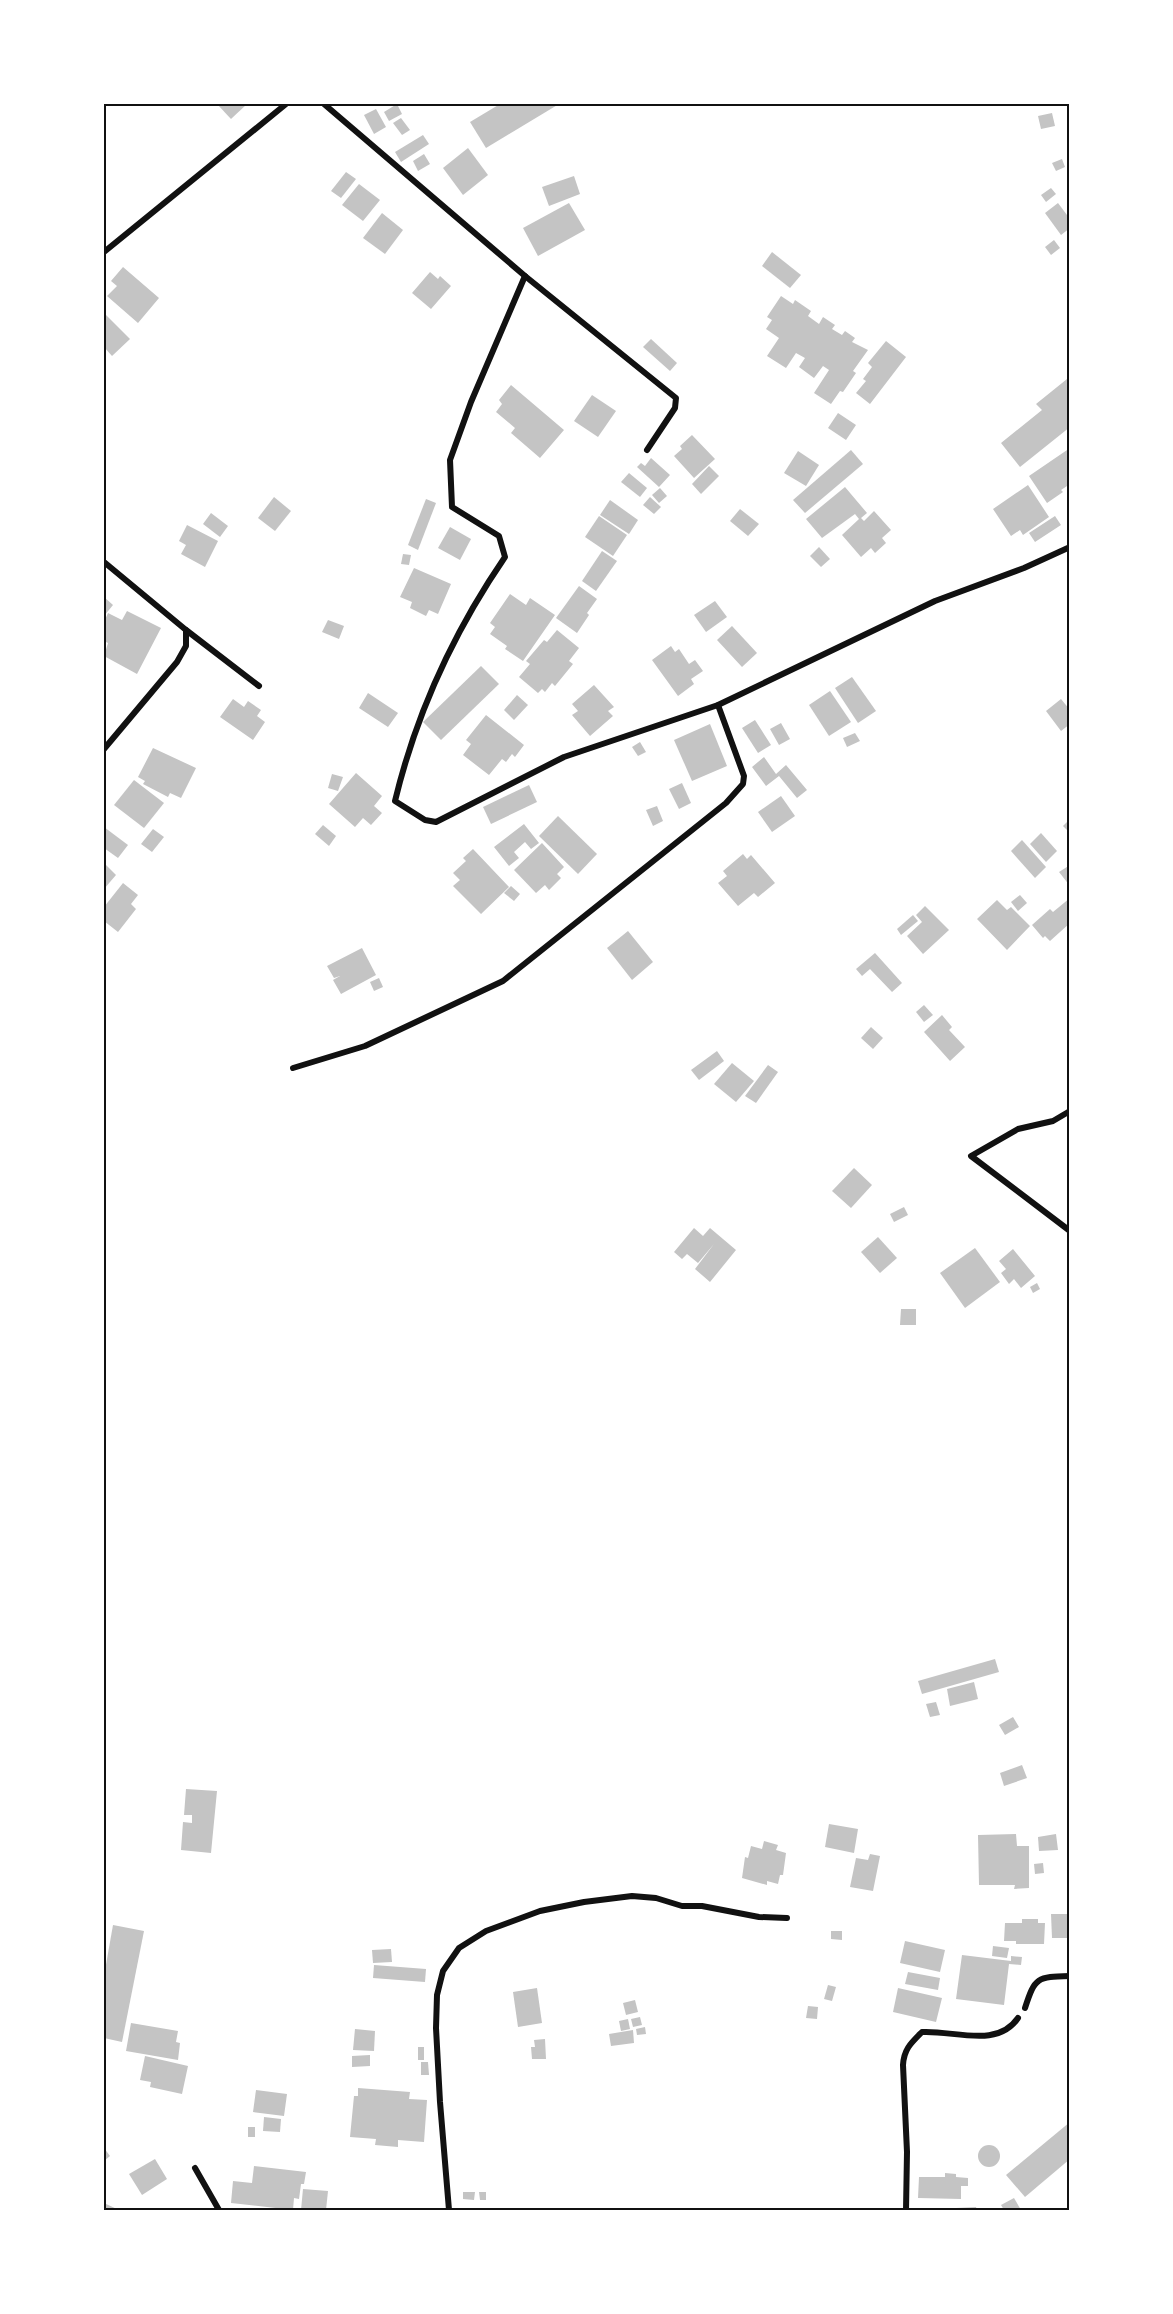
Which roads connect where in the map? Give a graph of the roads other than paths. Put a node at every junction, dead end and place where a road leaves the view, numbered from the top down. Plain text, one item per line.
1 (286, 104) edge
2 (324, 104) edge
3 (104, 252) edge
4 (525, 276) junction
5 (647, 450) dead end
6 (1070, 547) edge
7 (104, 562) edge
8 (186, 630) junction
9 (260, 687) dead end
10 (718, 705) junction
11 (104, 749) edge
12 (293, 1068) dead end
13 (1070, 1111) edge
14 (1070, 1231) edge
15 (787, 1918) dead end
16 (1070, 1976) edge
17 (1025, 2008) dead end
18 (1018, 2018) dead end
19 (195, 2168) dead end
20 (219, 2211) edge
21 (449, 2211) edge
22 (906, 2211) edge

1 - 3 street
2 - 4 street
4 - 5 street
4 - 10 street
6 - 10 street
7 - 8 street
8 - 9 street
8 - 11 street
10 - 12 street
13 - 14 street
15 - 21 street
16 - 17 street
18 - 22 street
19 - 20 street

